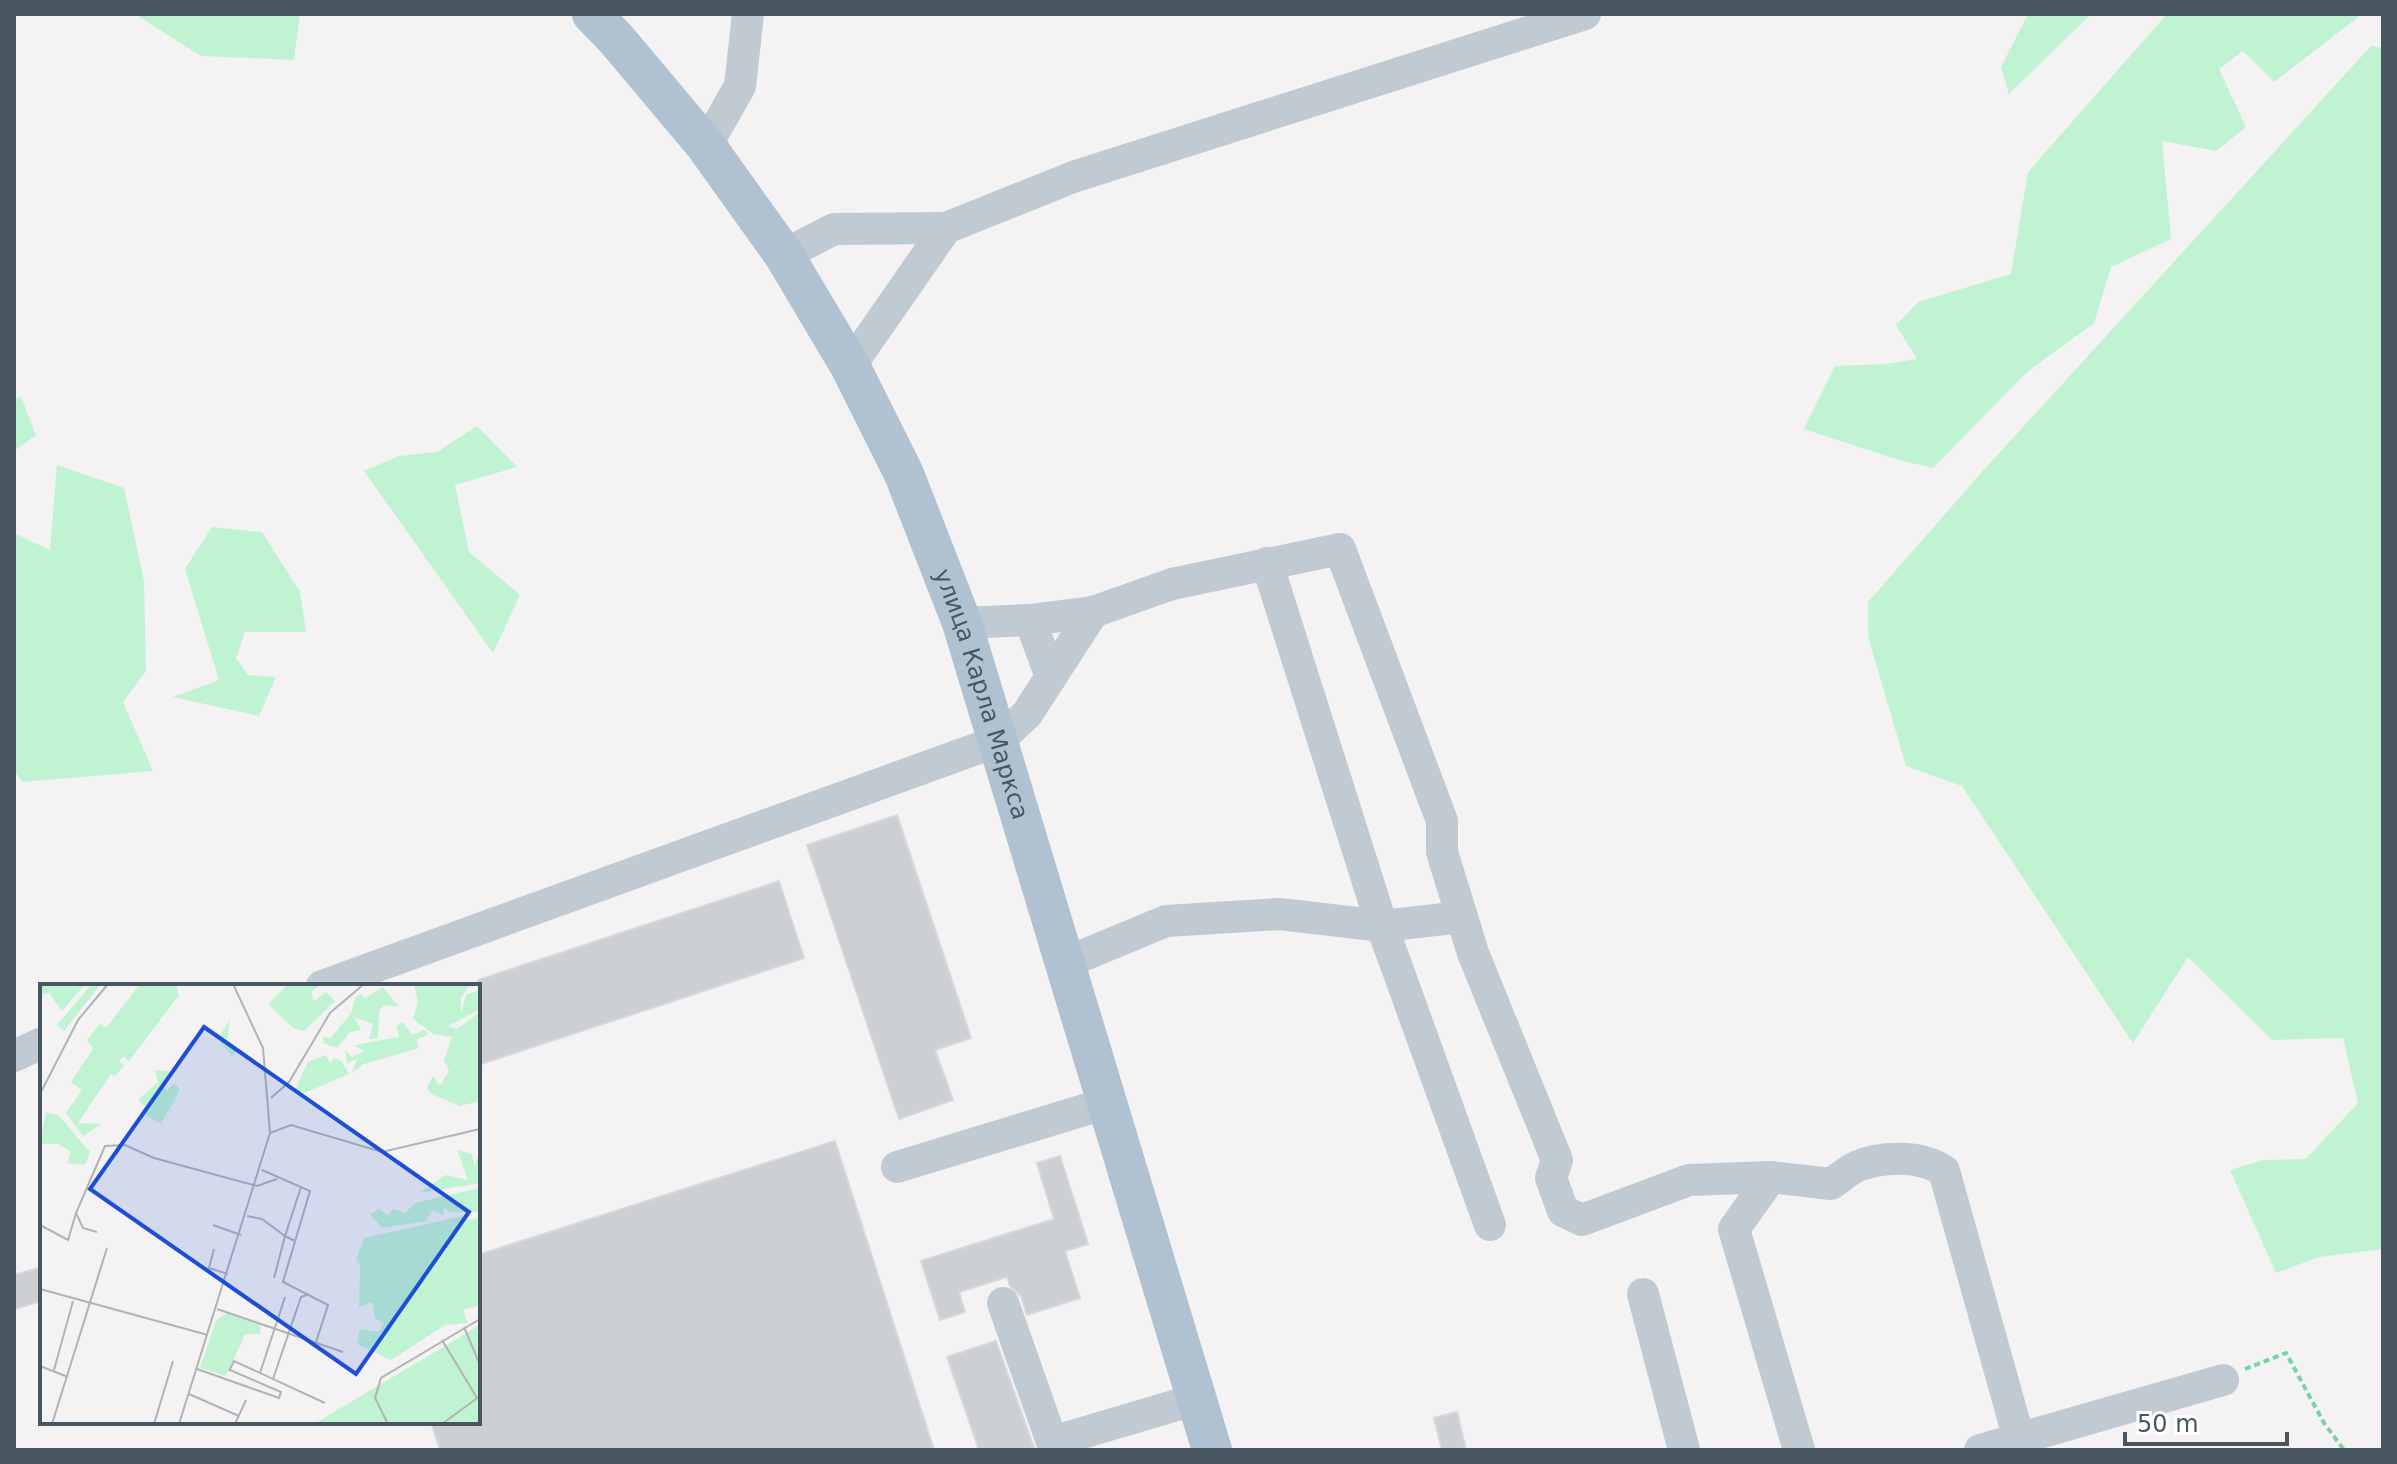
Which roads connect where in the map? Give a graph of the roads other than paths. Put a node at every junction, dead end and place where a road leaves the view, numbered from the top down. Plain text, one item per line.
1 (592, 14) edge
2 (748, 14) edge
3 (1585, 14) edge
4 (706, 146) junction
5 (946, 228) junction
6 (784, 255) junction
7 (850, 366) junction
8 (1267, 563) junction
9 (1093, 612) junction
10 (1030, 620) junction
11 (962, 623) junction
12 (1051, 677) junction
13 (998, 741) junction
14 (1462, 917) junction
15 (1382, 926) junction
16 (1065, 963) junction
17 (328, 984) edge
18 (40, 1044) edge
19 (14, 1056) edge
20 (1107, 1103) junction
21 (897, 1167) dead end
22 (1771, 1177) junction
23 (1490, 1225) dead end
24 (1643, 1294) dead end
25 (1003, 1303) dead end
26 (2223, 1380) road end
27 (1197, 1399) junction
28 (2019, 1439) junction
29 (1212, 1450) edge
30 (1684, 1450) edge
31 (1799, 1450) edge
32 (1980, 1450) edge

1 - 4 main road, улица Карла Маркса
2 - 4 street
3 - 5 street
4 - 6 main road, улица Карла Маркса
5 - 6 street
5 - 7 street
6 - 7 main road, улица Карла Маркса
7 - 11 main road, улица Карла Маркса
8 - 9 street
8 - 14 street
8 - 15 street
9 - 10 street
9 - 12 street
10 - 11 street
10 - 12 street
11 - 13 main road, улица Карла Маркса
12 - 13 street
13 - 16 main road, улица Карла Маркса
13 - 17 street
14 - 15 street
14 - 22 street
15 - 16 street
15 - 23 street
16 - 20 main road, улица Карла Маркса
18 - 19 street
20 - 21 street
20 - 27 main road, улица Карла Маркса
22 - 28 street
22 - 31 street
24 - 30 street
25 - 27 street
26 - 28 street
27 - 29 main road, улица Карла Маркса
28 - 32 street

